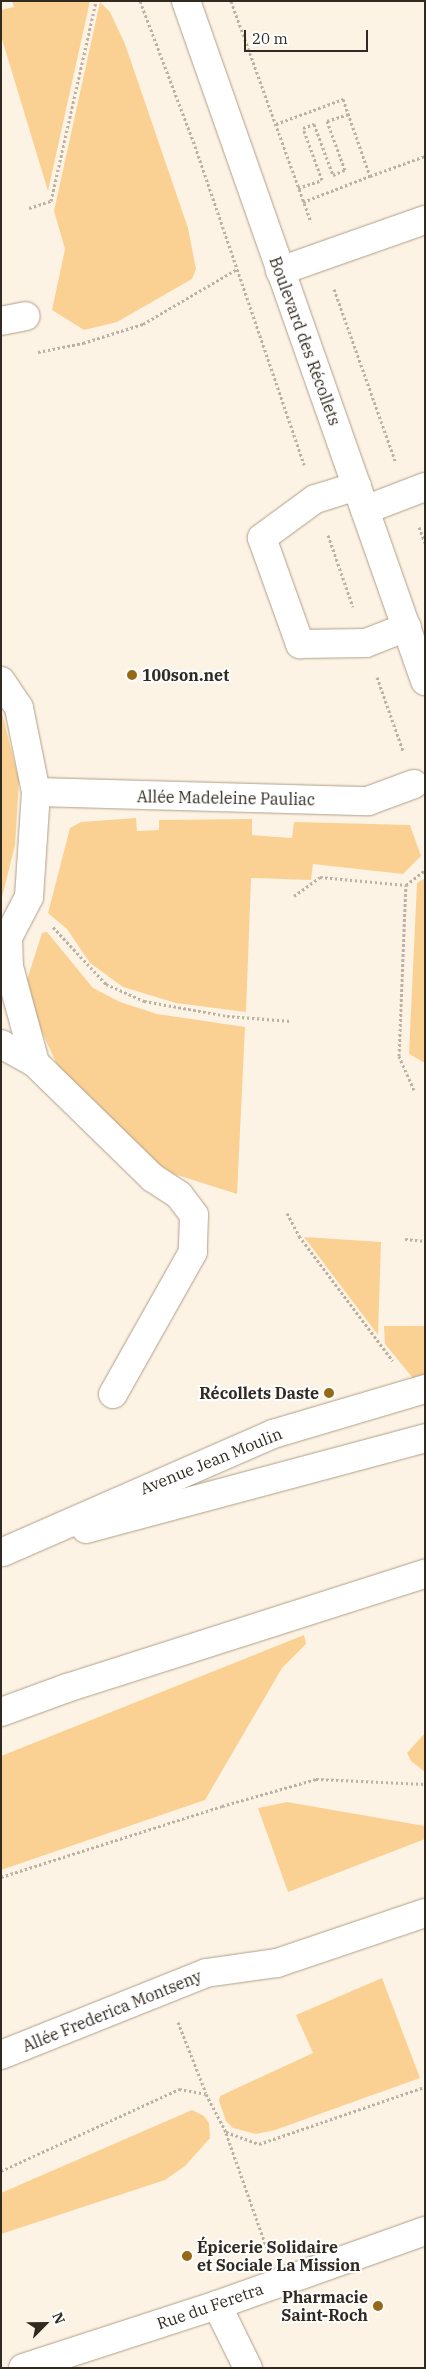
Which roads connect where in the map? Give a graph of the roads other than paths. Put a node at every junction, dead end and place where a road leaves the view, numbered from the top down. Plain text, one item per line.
1 (186, 1) edge
2 (425, 220) edge
3 (280, 271) junction
4 (416, 491) edge
5 (361, 498) junction
6 (407, 628) junction
7 (425, 681) edge
8 (1, 682) edge
9 (414, 784) dead end
10 (36, 792) junction
11 (4, 945) edge
12 (1, 1044) edge
13 (35, 1063) junction
14 (420, 1390) edge
15 (113, 1394) dead end
16 (425, 1438) edge
17 (2, 1552) edge
18 (425, 1574) edge
19 (1, 1712) edge
20 (425, 1913) edge
21 (1, 2056) edge
22 (425, 2231) edge
23 (217, 2305) junction
24 (23, 2368) edge
25 (248, 2368) edge

1 - 3 street, Boulevard des Récollets
2 - 3 street
3 - 5 street, Boulevard des Récollets
4 - 5 street
5 - 6 street, Boulevard des Récollets
5 - 6 street
6 - 7 street, Boulevard des Récollets
8 - 10 street
9 - 10 street, Allée Madeleine Pauliac
10 - 11 street
11 - 13 street
12 - 13 street
13 - 15 street
14 - 17 street, Avenue Jean Moulin
16 - 17 street, Avenue Jean Moulin
18 - 19 street
20 - 21 street, Allée Frederica Montseny
22 - 23 street, Rue du Feretra
23 - 24 street, Rue du Feretra
23 - 25 street

